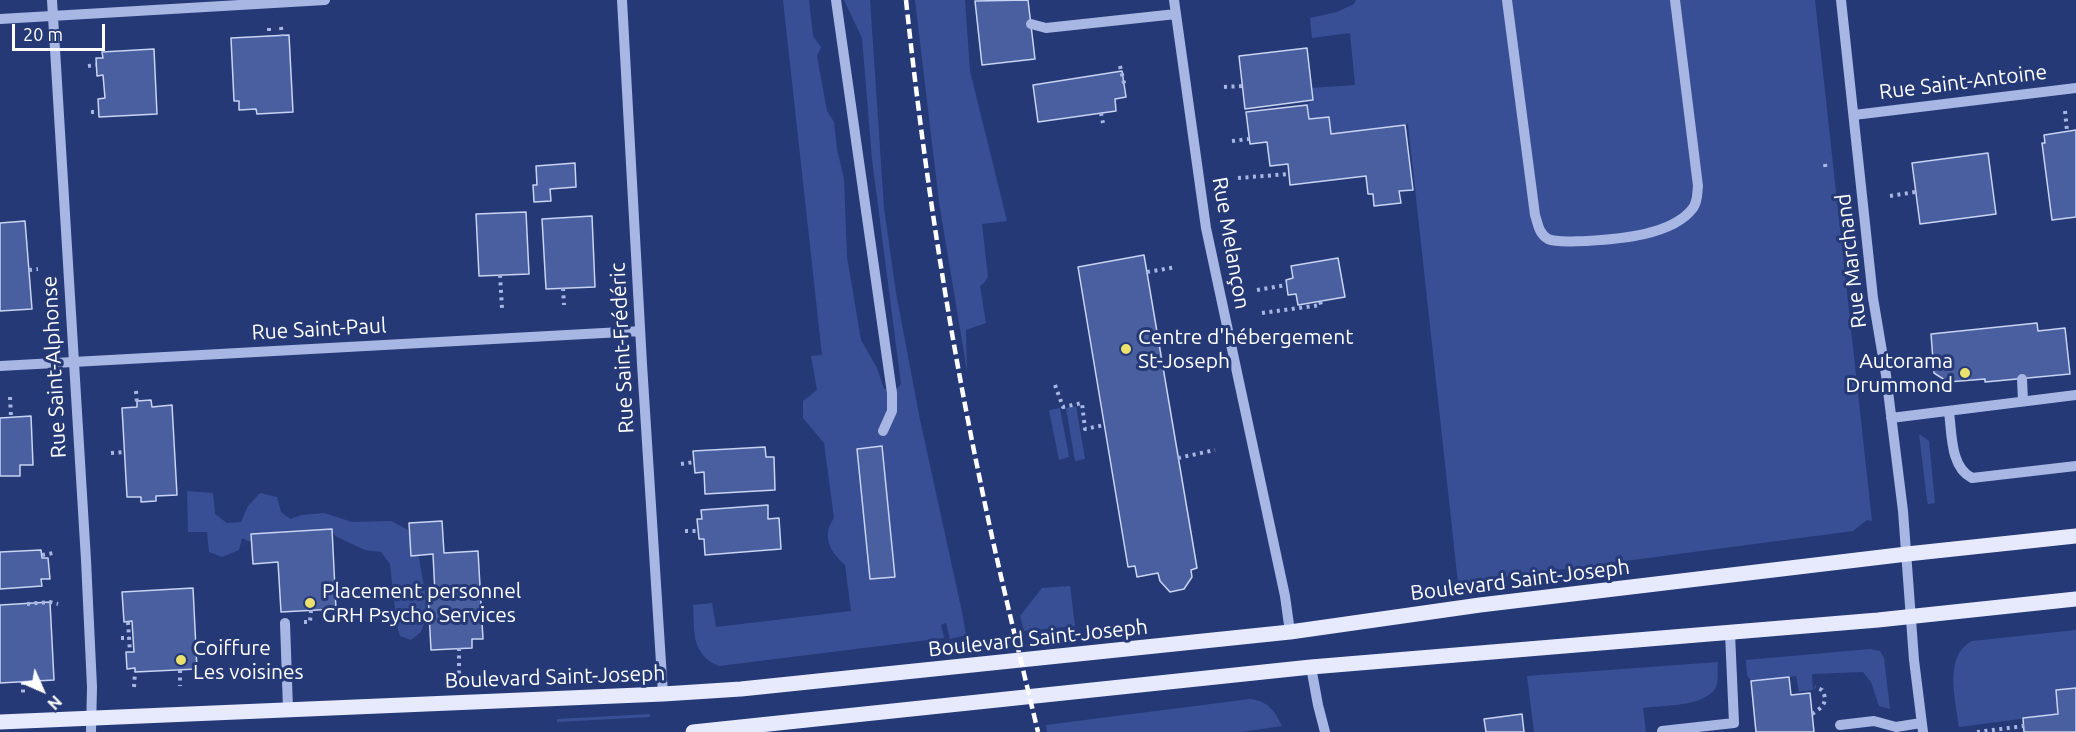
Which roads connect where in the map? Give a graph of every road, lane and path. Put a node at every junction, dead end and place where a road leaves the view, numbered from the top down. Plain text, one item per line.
1 (52, 0) edge
2 (325, 0) edge
3 (621, 0) edge
4 (836, 0) edge
5 (1174, 0) edge
6 (1507, 0) edge
7 (1675, 0) edge
8 (1841, 0) edge
9 (1176, 14) junction
10 (53, 16) junction
11 (0, 19) edge
12 (1031, 24) dead end
13 (281, 27) dead end
14 (269, 28) dead end
15 (269, 36) dead end
16 (282, 36) dead end
17 (96, 65) dead end
18 (88, 66) dead end
19 (1120, 66) dead end
20 (1242, 86) dead end
21 (1125, 87) dead end
22 (1224, 87) dead end
23 (2076, 88) edge
24 (91, 112) dead end
25 (98, 112) dead end
26 (1101, 112) dead end
27 (1854, 115) junction
28 (1103, 123) dead end
29 (1249, 139) dead end
30 (1232, 141) dead end
31 (1825, 164) dead end
32 (1826, 171) dead end
33 (1289, 174) dead end
34 (1238, 178) dead end
35 (1916, 192) dead end
36 (1890, 196) dead end
37 (1176, 267) dead end
38 (38, 269) dead end
39 (29, 270) dead end
40 (1147, 272) dead end
41 (500, 275) dead end
42 (1287, 285) dead end
43 (563, 288) dead end
44 (1257, 290) dead end
45 (1320, 301) dead end
46 (564, 305) dead end
47 (502, 308) dead end
48 (1262, 313) dead end
49 (640, 331) junction
50 (74, 361) junction
51 (0, 366) edge
52 (2022, 379) dead end
53 (1055, 385) dead end
54 (136, 391) dead end
55 (2076, 395) edge
56 (10, 397) dead end
57 (2023, 401) junction
58 (137, 404) dead end
59 (1949, 411) junction
60 (10, 417) dead end
61 (1891, 418) junction
62 (1104, 425) dead end
63 (883, 431) dead end
64 (1215, 450) dead end
65 (124, 452) dead end
66 (111, 453) dead end
67 (1178, 458) dead end
68 (694, 462) dead end
69 (681, 464) dead end
70 (2076, 466) edge
71 (685, 531) dead end
72 (698, 531) dead end
73 (2076, 536) edge
74 (53, 553) dead end
75 (1907, 554) junction
76 (42, 555) dead end
77 (2076, 599) edge
78 (27, 604) dead end
79 (58, 604) dead end
80 (1911, 617) junction
81 (128, 622) dead end
82 (285, 623) dead end
83 (1290, 632) junction
84 (1730, 633) junction
85 (121, 638) dead end
86 (129, 638) junction
87 (459, 648) dead end
88 (130, 652) dead end
89 (1311, 668) junction
90 (180, 670) dead end
91 (135, 672) dead end
92 (459, 679) dead end
93 (23, 682) dead end
94 (180, 686) dead end
95 (134, 687) dead end
96 (1815, 687) dead end
97 (23, 693) dead end
98 (663, 694) junction
99 (288, 709) junction
100 (1812, 714) dead end
101 (0, 722) edge
102 (92, 725) edge
103 (1840, 725) dead end
104 (2024, 726) dead end
105 (1922, 727) edge
106 (2011, 730) edge
107 (1662, 731) edge
108 (693, 732) edge
109 (1325, 732) edge
110 (1977, 732) edge

1 - 10 street, Rue Saint-Alphonse
2 - 10 street
3 - 49 street, Rue Saint-Frédéric
4 - 63 street
5 - 9 street, Rue Melançon
6 - 7 street
8 - 27 street, Rue Marchand
9 - 12 street
9 - 83 street, Rue Melançon
10 - 11 street
10 - 50 street, Rue Saint-Alphonse
13 - 16 path
14 - 15 path
17 - 18 path
19 - 21 path
20 - 22 path
23 - 27 street, Rue Saint-Antoine
24 - 25 path
26 - 28 path
27 - 61 street, Rue Marchand
29 - 30 path
31 - 32 path
33 - 34 path
35 - 36 path
37 - 40 path
38 - 39 path
41 - 47 path
42 - 44 path
43 - 46 path
45 - 48 path
49 - 50 street, Rue Saint-Paul
49 - 98 street, Rue Saint-Frédéric
50 - 51 street, Rue Saint-Paul
50 - 102 street, Rue Saint-Alphonse
52 - 57 street
53 - 62 path
54 - 58 path
55 - 57 street
56 - 60 path
57 - 59 street
59 - 61 street
59 - 70 street
61 - 75 street, Rue Marchand
64 - 67 path
65 - 66 path
68 - 69 path
71 - 72 path
73 - 75 main road, Boulevard Saint-Joseph
74 - 76 path
75 - 80 street, Rue Marchand
75 - 83 main road, Boulevard Saint-Joseph
77 - 80 main road
78 - 79 path
80 - 84 main road
80 - 105 street, Rue Marchand
81 - 86 path
82 - 99 street
83 - 98 main road, Boulevard Saint-Joseph
84 - 89 main road
84 - 107 street
85 - 86 path
86 - 88 path
87 - 92 path
89 - 108 main road
89 - 109 street
90 - 94 path
91 - 95 path
93 - 97 path
96 - 100 path
98 - 99 main road, Boulevard Saint-Joseph
99 - 102 main road, Boulevard Saint-Joseph
101 - 102 main road, Boulevard Saint-Joseph
103 - 105 street
104 - 106 path
106 - 110 path

